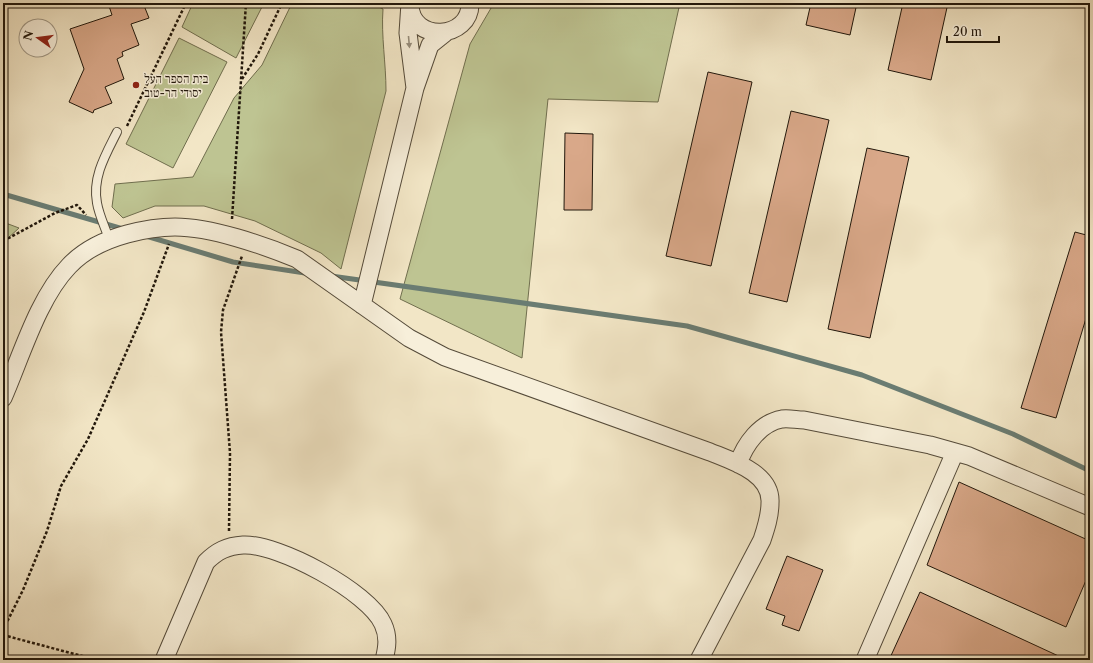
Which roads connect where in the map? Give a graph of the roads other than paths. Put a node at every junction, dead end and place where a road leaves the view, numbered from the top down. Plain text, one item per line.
1 (410, 3) edge
2 (470, 3) edge
3 (445, 32) junction
4 (415, 88) junction
5 (117, 132) road end
6 (108, 239) junction
7 (362, 304) junction
8 (3, 398) edge
9 (954, 452) junction
10 (738, 464) junction
11 (1090, 507) edge
12 (164, 660) edge
13 (384, 660) edge
14 (699, 660) edge
15 (865, 660) edge

1 - 3 street
1 -> 4 street
2 - 3 street
3 - 4 street
4 - 7 street
5 - 6 lane
6 - 7 street
6 - 8 street
7 - 10 street
9 - 10 street
9 - 11 street
9 - 15 street
10 - 14 street
12 - 13 street

